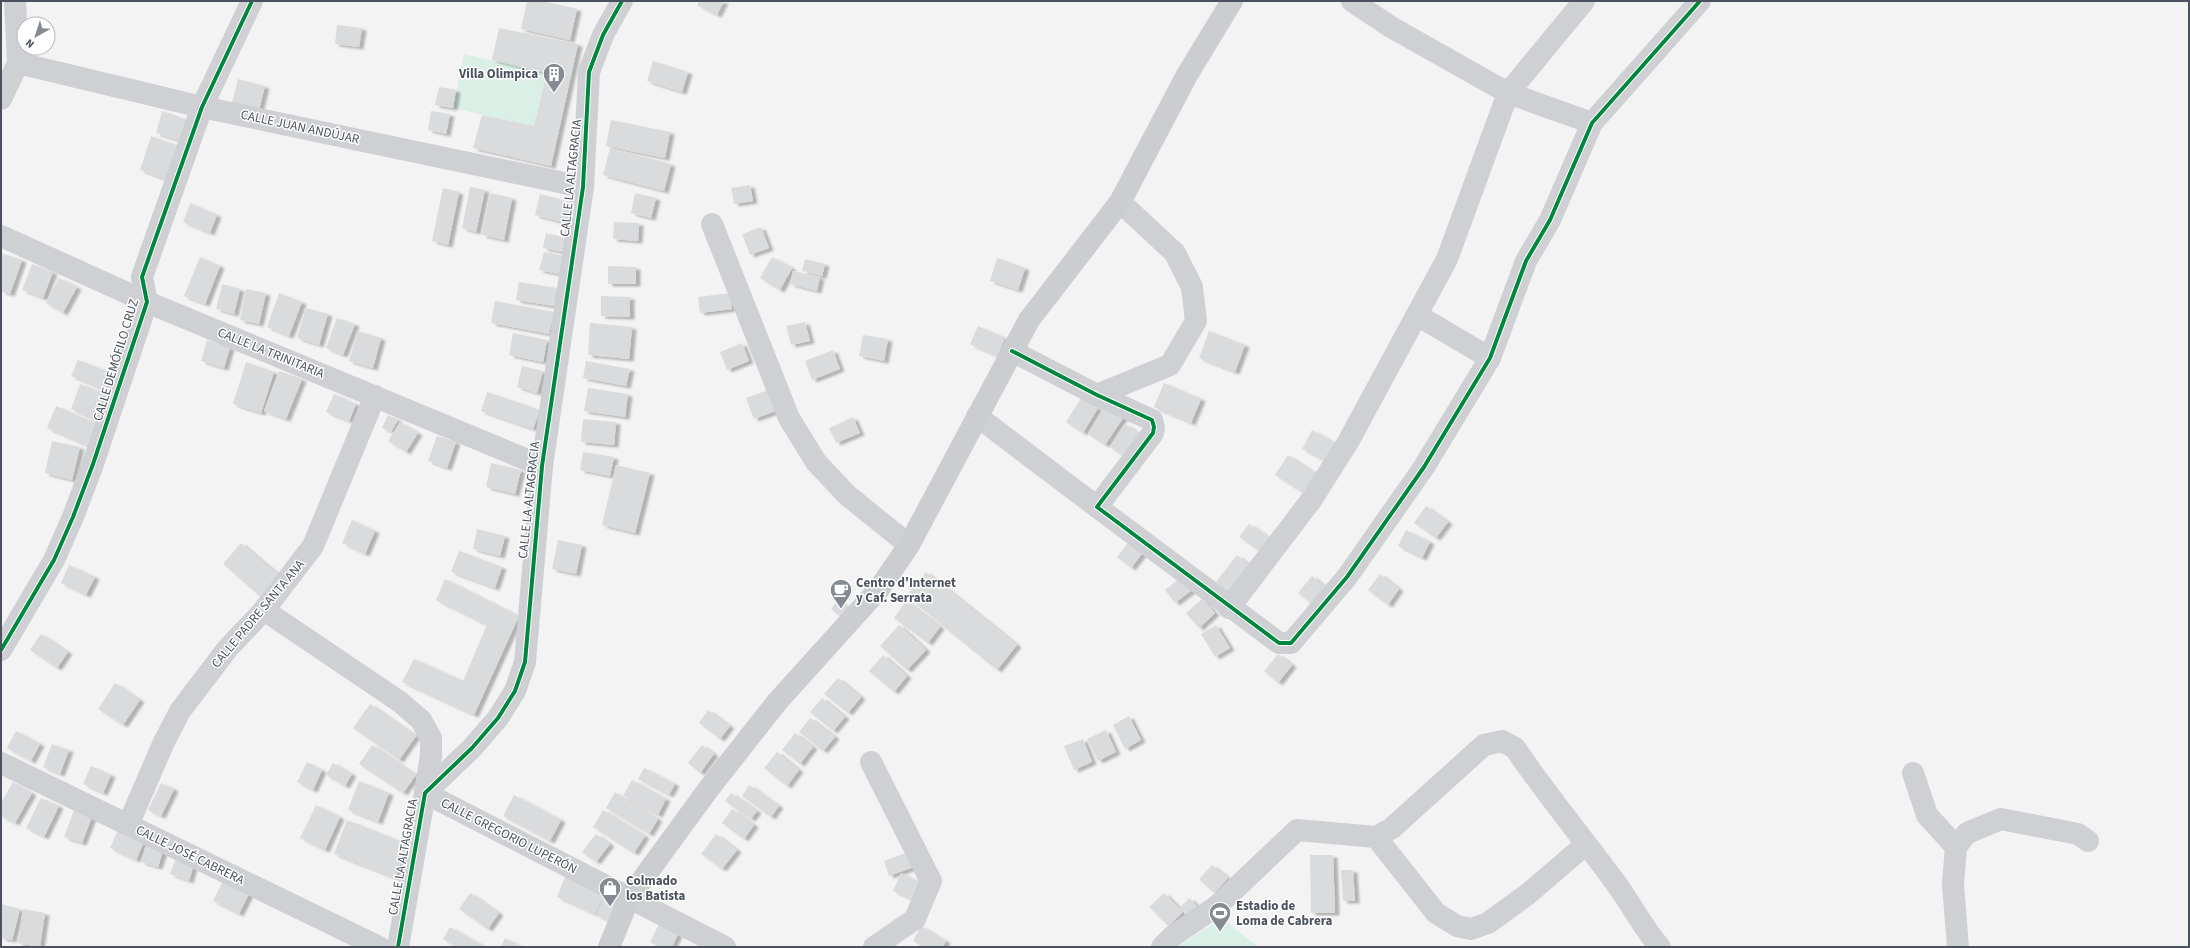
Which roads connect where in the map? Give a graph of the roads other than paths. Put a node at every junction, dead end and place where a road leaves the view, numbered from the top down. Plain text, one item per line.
1 (15, 1) edge
2 (252, 1) edge
3 (622, 1) edge
4 (1232, 1) edge
5 (1352, 1) edge
6 (1584, 1) edge
7 (1700, 1) edge
8 (18, 63) junction
9 (1508, 93) junction
10 (1, 99) edge
11 (202, 107) junction
12 (1592, 123) junction
13 (582, 187) junction
14 (1120, 202) junction
15 (712, 224) dead end
16 (1, 236) edge
17 (146, 302) junction
18 (1417, 315) junction
19 (1012, 351) junction
20 (1490, 358) junction
21 (1097, 394) junction
22 (375, 396) junction
23 (977, 416) junction
24 (542, 466) junction
25 (1097, 507) junction
26 (909, 545) junction
27 (1229, 608) junction
28 (264, 610) junction
29 (1, 650) edge
30 (871, 762) dead end
31 (1, 763) edge
32 (1913, 773) dead end
33 (425, 793) junction
34 (128, 825) junction
35 (1376, 837) junction
36 (2088, 841) dead end
37 (1585, 845) junction
38 (1956, 847) junction
39 (629, 898) junction
40 (379, 947) edge
41 (398, 947) edge
42 (609, 947) edge
43 (725, 947) edge
44 (874, 947) edge
45 (1162, 947) edge
46 (1660, 947) edge
47 (1958, 947) edge

1 - 8 street
2 - 11 street, CALLE DEMÓFILO CRUZ
3 - 13 street, CALLE LA ALTAGRACIA
4 - 14 main road
5 - 9 street
6 - 9 street
7 - 12 street
8 - 10 street
8 - 11 street, CALLE JUAN ANDÚJAR
9 - 12 street
9 - 18 street
11 - 13 street, CALLE JUAN ANDÚJAR
11 - 17 street, CALLE DEMÓFILO CRUZ
12 - 20 street
13 - 24 street, CALLE LA ALTAGRACIA
14 - 19 main road
14 - 21 street
15 - 26 street
16 - 17 street, CALLE LA TRINITARIA
17 - 22 street, CALLE LA TRINITARIA
17 - 29 street, CALLE DEMÓFILO CRUZ
18 - 20 street
18 - 27 street
19 - 21 street
19 - 23 main road
20 - 27 street
21 - 25 street
22 - 24 street, CALLE LA TRINITARIA
22 - 28 street, CALLE PADRE SANTA ANA
23 - 25 street
23 - 26 main road
24 - 33 street, CALLE LA ALTAGRACIA
25 - 27 street
26 - 39 main road
28 - 33 street, CALLE GREGORIO LUPERÓN
28 - 34 street, CALLE PADRE SANTA ANA
30 - 44 street
31 - 34 street, CALLE JOSÉ CABRERA
32 - 38 street
33 - 39 street, CALLE GREGORIO LUPERÓN
33 - 41 street, CALLE LA ALTAGRACIA
34 - 40 street, CALLE JOSÉ CABRERA
35 - 37 street
35 - 37 street
35 - 45 street
36 - 38 street
37 - 46 street
38 - 47 street
39 - 42 main road
39 - 43 street, CALLE GREGORIO LUPERÓN

